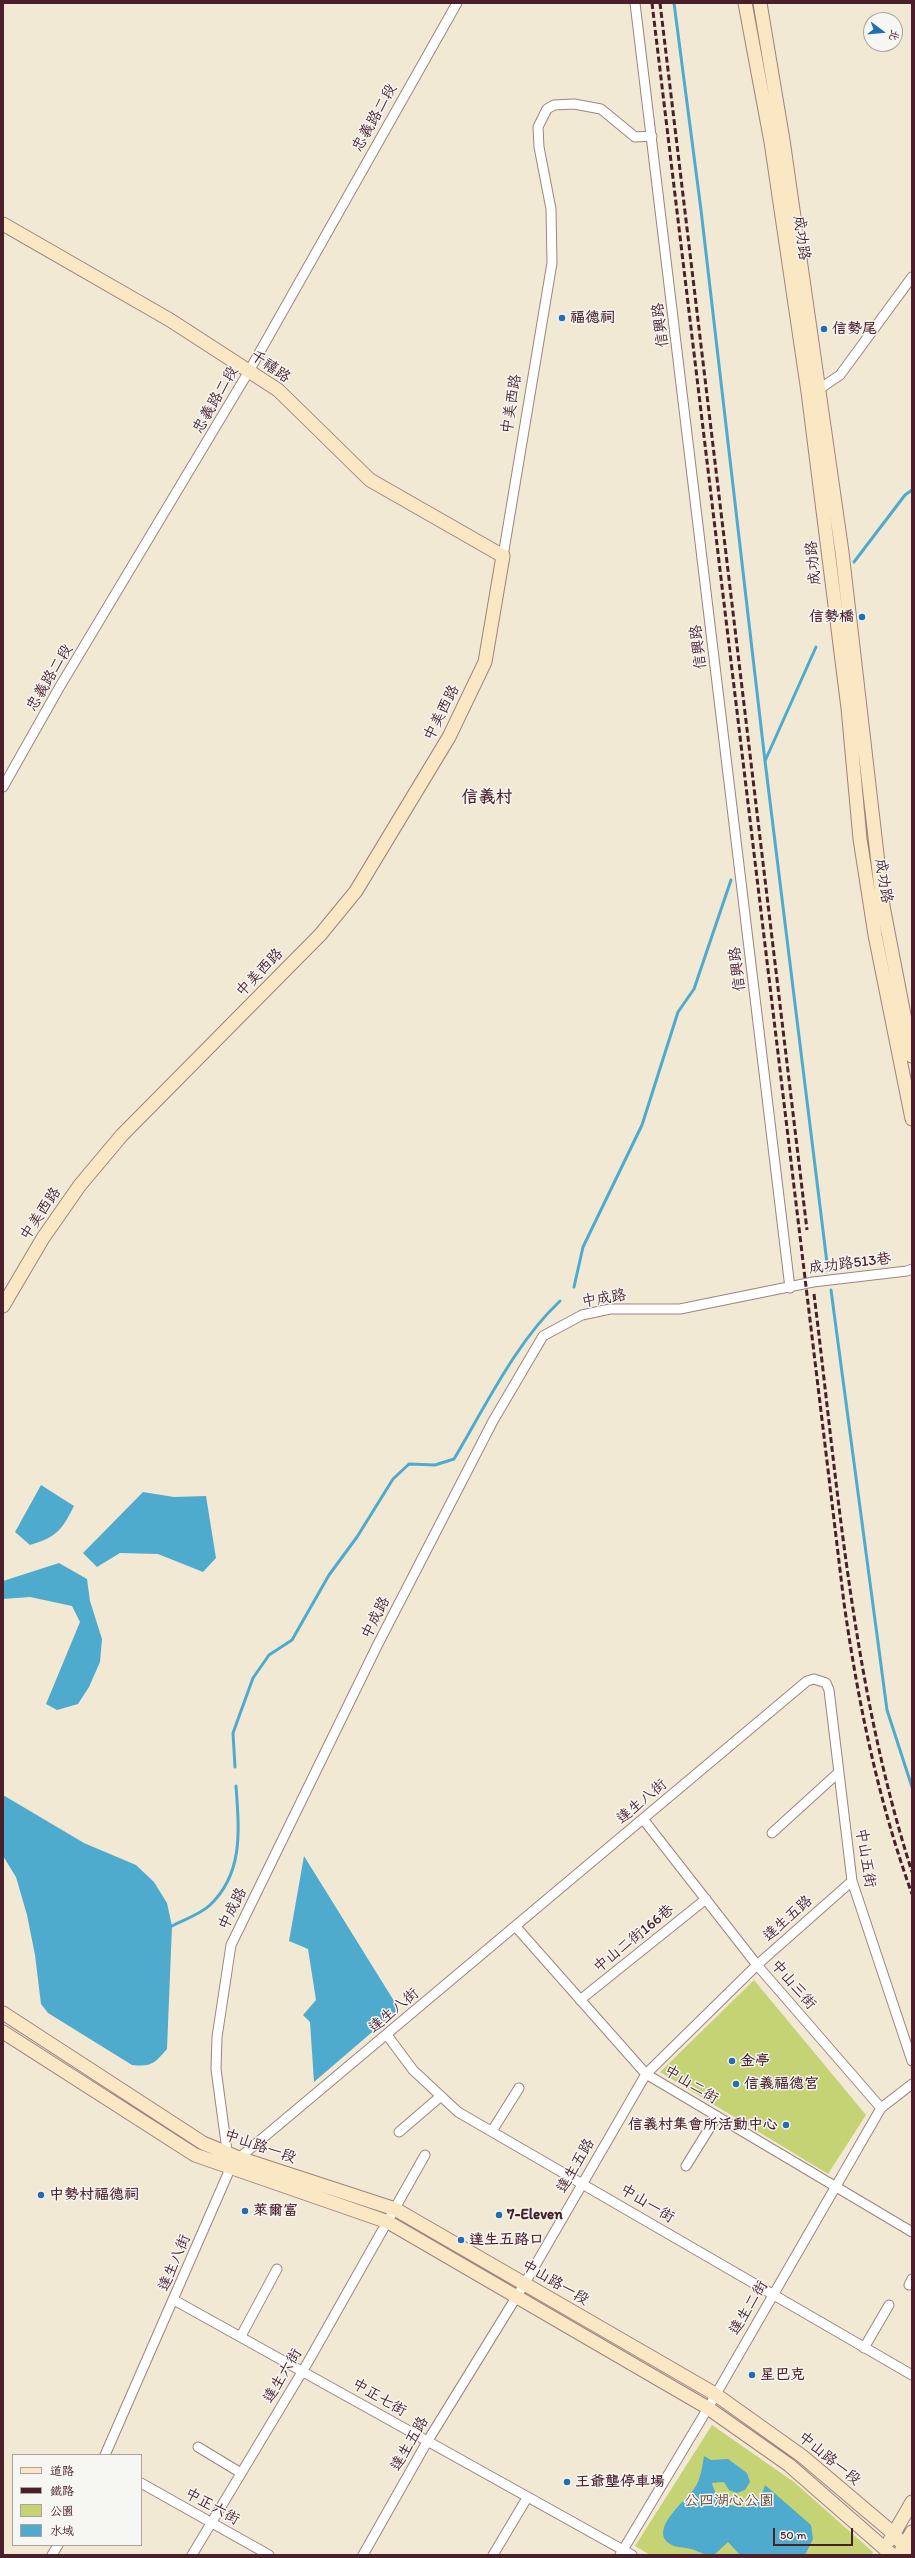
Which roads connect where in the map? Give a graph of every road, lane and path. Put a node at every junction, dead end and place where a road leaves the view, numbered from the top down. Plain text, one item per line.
1 (457, 3) edge
2 (636, 3) edge
3 (745, 3) edge
4 (760, 3) edge
5 (652, 136) junction
6 (3, 224) edge
7 (912, 277) edge
8 (249, 371) junction
9 (813, 392) junction
10 (503, 556) junction
11 (3, 787) edge
12 (912, 1056) edge
13 (912, 1114) edge
14 (912, 1269) edge
15 (790, 1288) junction
16 (3, 1306) edge
17 (819, 1679) joint
18 (838, 1772) junction
19 (643, 1819) junction
20 (772, 1833) dead end
21 (852, 1881) junction
22 (706, 1899) junction
23 (516, 1928) junction
24 (757, 1965) junction
25 (580, 2000) junction
26 (3, 2014) edge
27 (3, 2032) edge
28 (387, 2035) junction
29 (912, 2061) edge
30 (646, 2074) junction
31 (912, 2084) edge
32 (519, 2088) dead end
33 (441, 2096) junction
34 (881, 2108) junction
35 (717, 2116) junction
36 (492, 2131) junction
37 (399, 2132) dead end
38 (233, 2155) junction
39 (425, 2155) dead end
40 (686, 2166) dead end
41 (230, 2169) junction
42 (583, 2182) junction
43 (837, 2187) junction
44 (395, 2209) junction
45 (388, 2222) junction
46 (912, 2232) edge
47 (277, 2269) dead end
48 (525, 2283) junction
49 (773, 2295) junction
50 (514, 2298) junction
51 (174, 2300) junction
52 (889, 2305) dead end
53 (241, 2336) junction
54 (864, 2348) junction
55 (303, 2370) junction
56 (912, 2375) edge
57 (715, 2394) junction
58 (708, 2408) junction
59 (427, 2442) junction
60 (198, 2447) dead end
61 (105, 2454) edge
62 (241, 2473) junction
63 (142, 2484) edge
64 (527, 2498) junction
65 (912, 2502) edge
66 (211, 2522) junction
67 (912, 2532) edge
68 (893, 2533) junction
69 (57, 2546) edge
70 (621, 2552) edge
71 (905, 2552) edge
72 (886, 2553) edge
73 (52, 2555) edge
74 (192, 2555) edge
75 (269, 2555) edge
76 (362, 2555) edge
77 (493, 2555) edge
78 (632, 2555) edge

1 - 8 street, 忠義路二段
2 - 5 street, 信興路
3 - 9 street, 成功路
4 - 9 street, 成功路
5 - 10 street, 中美西路
5 - 15 street, 信興路
6 - 8 street, 千禧路
7 - 9 street
8 - 10 street, 千禧路
8 - 11 street, 忠義路二段
9 - 12 street, 成功路
9 - 13 street, 成功路
10 - 16 street, 中美西路
14 - 15 street, 成功路513巷
15 - 38 street, 中成路
17 - 18 street, 中山五街
17 - 19 street, 達生八街
18 - 20 street
18 - 21 street, 中山五街
19 - 22 street, 中山三街
19 - 23 street, 達生八街
21 - 24 street, 達生五路
21 - 29 street, 中山五街
22 - 24 street, 中山三街
22 - 25 street, 中山二街166巷
23 - 25 street, 中山二街
23 - 28 street, 達生八街
24 - 30 street, 達生五路
24 - 34 street, 中山三街
25 - 30 street, 中山二街
26 - 38 street, 中山路一段
27 - 41 street, 中山路一段
28 - 33 street, 中山一街
28 - 38 street, 達生八街
30 - 35 street, 中山二街
30 - 42 street, 達生五路
31 - 34 street, 達生二街
32 - 36 street
33 - 36 street, 中山一街
33 - 37 street
34 - 43 street, 達生二街
35 - 40 street
35 - 43 street, 中山二街
36 - 42 street, 中山一街
38 - 41 street, 達生八街
38 - 44 street, 中山路一段
39 - 44 street, 達生六街
41 - 45 street, 中山路一段
41 - 51 street, 達生八街
42 - 48 street, 達生五路
42 - 49 street, 中山一街
43 - 46 street, 中山二街
43 - 49 street, 達生二街
44 - 45 street, 達生六街
44 - 48 street, 中山路一段
45 - 50 street, 中山路一段
45 - 55 street, 達生六街
47 - 53 street
48 - 50 street, 達生五路
48 - 57 street, 中山路一段
49 - 54 street, 中山一街
49 - 57 street, 達生二街
50 - 58 street, 中山路一段
50 - 59 street, 達生五路
51 - 53 street, 中正七街
51 - 61 street, 達生八街
52 - 54 street
53 - 55 street, 中正七街
54 - 56 street, 中山一街
55 - 59 street, 中正七街
55 - 62 street, 達生六街
57 - 58 street, 達生二街
57 - 68 street, 中山路一段
58 - 70 street, 達生二街
58 - 72 street, 中山路一段
59 - 64 street, 中正七街
59 - 76 street, 達生五路
60 - 62 street
62 - 66 street, 達生六街
63 - 66 street, 中正六街
64 - 70 street, 中正七街
64 - 77 street
65 - 68 street
66 - 74 street, 達生六街
66 - 75 street, 中正六街
67 - 71 street
68 - 71 street, 中山路一段
68 - 72 street
69 - 73 street
70 - 78 street, 中正七街

